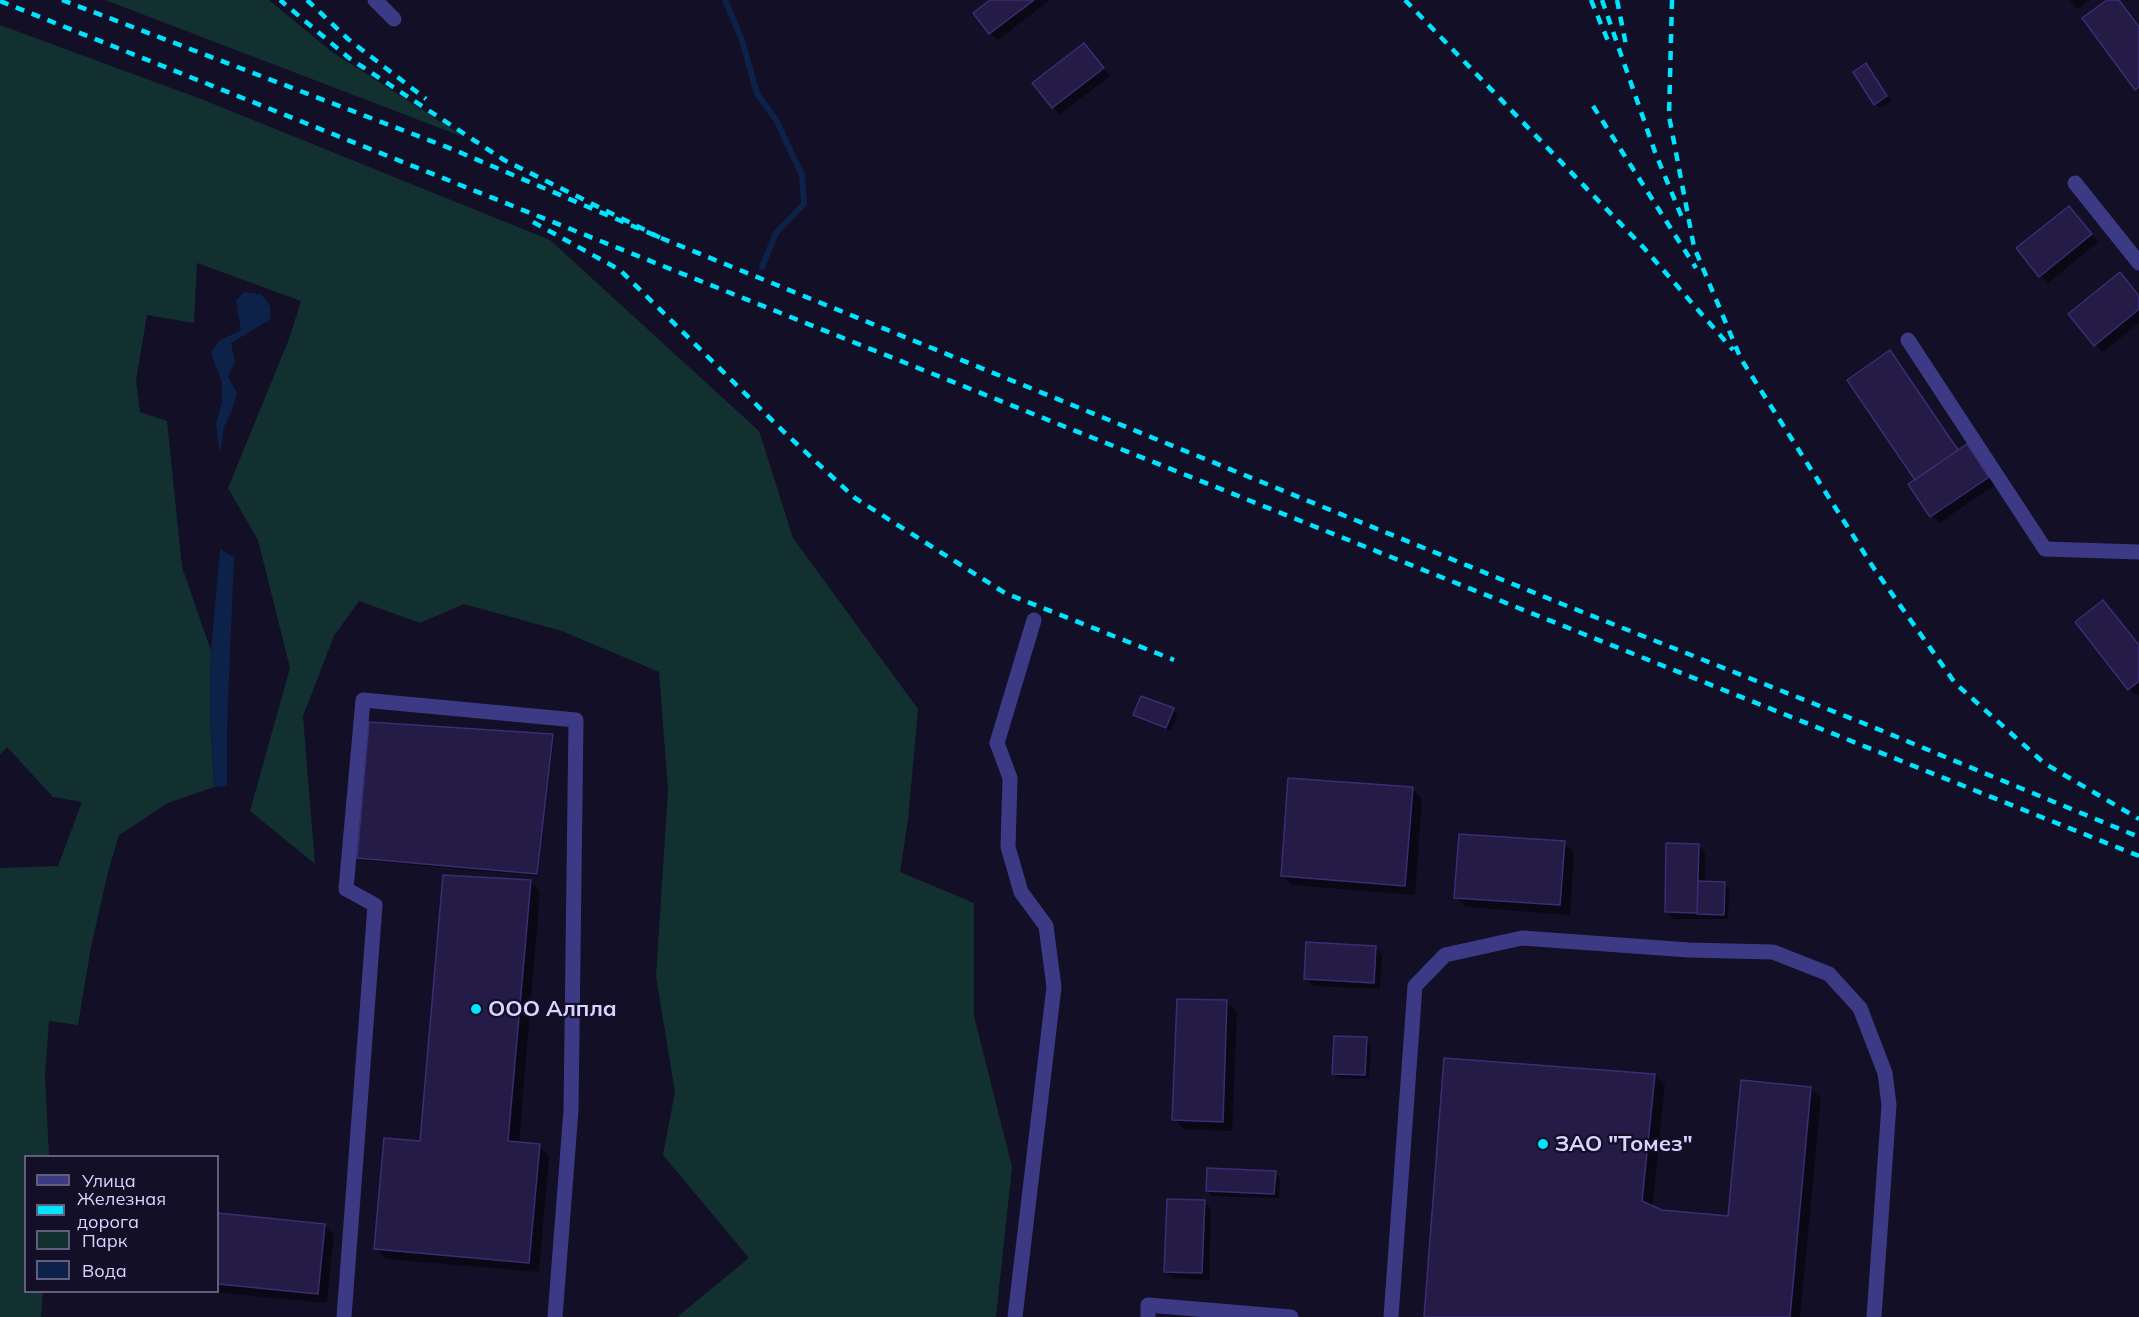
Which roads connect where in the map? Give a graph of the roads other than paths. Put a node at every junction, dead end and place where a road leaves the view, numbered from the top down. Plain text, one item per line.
1 (375, 0) edge
2 (394, 19) dead end
3 (2075, 183) dead end
4 (2139, 263) edge
5 (1908, 340) dead end
6 (2139, 552) edge
7 (1034, 620) dead end
8 (344, 1317) edge
9 (555, 1317) edge
10 (1015, 1317) edge
11 (1148, 1317) edge
12 (1291, 1317) edge
13 (1391, 1317) edge
14 (1874, 1317) edge

1 - 2 lane
3 - 4 lane
5 - 6 lane
7 - 10 lane
8 - 9 lane
11 - 12 lane
13 - 14 lane

